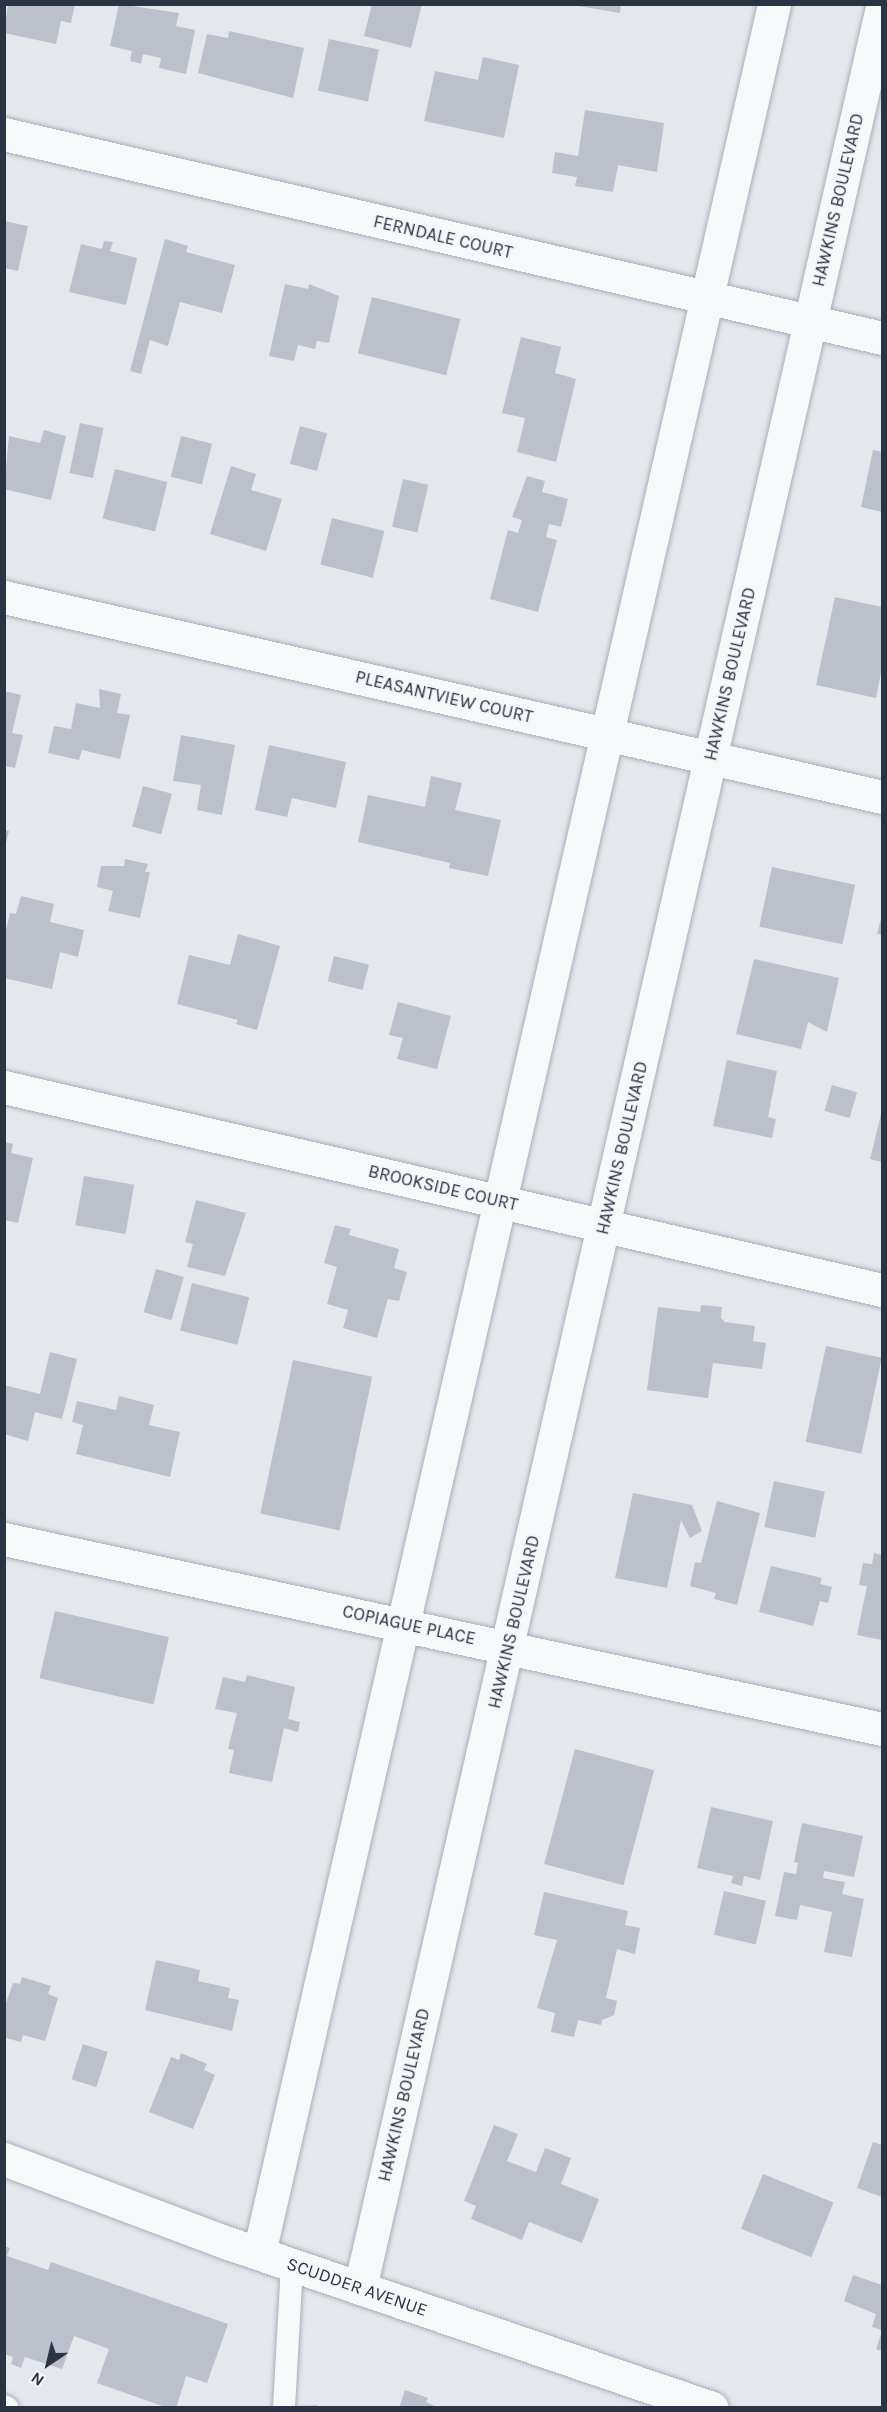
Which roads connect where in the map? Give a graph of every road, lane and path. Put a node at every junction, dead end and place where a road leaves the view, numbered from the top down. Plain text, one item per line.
1 (774, 4) edge
2 (882, 7) edge
3 (4, 134) edge
4 (707, 299) junction
5 (810, 323) junction
6 (882, 338) edge
7 (4, 597) edge
8 (608, 734) junction
9 (711, 757) junction
10 (882, 797) edge
11 (4, 1087) edge
12 (501, 1202) junction
13 (604, 1226) junction
14 (882, 1290) edge
15 (4, 1539) edge
16 (405, 1624) junction
17 (509, 1647) junction
18 (882, 1729) edge
19 (4, 2159) edge
20 (259, 2253) junction
21 (292, 2265) junction
22 (360, 2288) junction
23 (284, 2408) edge
24 (712, 2408) edge

1 - 4 street
2 - 5 street, HAWKINS BOULEVARD
3 - 4 street, FERNDALE COURT
4 - 5 street, FERNDALE COURT
4 - 8 street
5 - 6 street, FERNDALE COURT
5 - 9 street, HAWKINS BOULEVARD
7 - 8 street, PLEASANTVIEW COURT
8 - 9 street, PLEASANTVIEW COURT
8 - 12 street
9 - 10 street, PLEASANTVIEW COURT
9 - 13 street, HAWKINS BOULEVARD
11 - 12 street, BROOKSIDE COURT
12 - 13 street, BROOKSIDE COURT
12 - 16 street
13 - 14 street, BROOKSIDE COURT
13 - 17 street, HAWKINS BOULEVARD
15 - 16 street, COPIAGUE PLACE
16 - 17 street, COPIAGUE PLACE
16 - 20 street
17 - 18 street, COPIAGUE PLACE
17 - 22 street, HAWKINS BOULEVARD
19 - 20 street, SCUDDER AVENUE
20 - 21 street, SCUDDER AVENUE
21 - 22 street, SCUDDER AVENUE
21 - 23 lane
22 - 24 street, SCUDDER AVENUE

